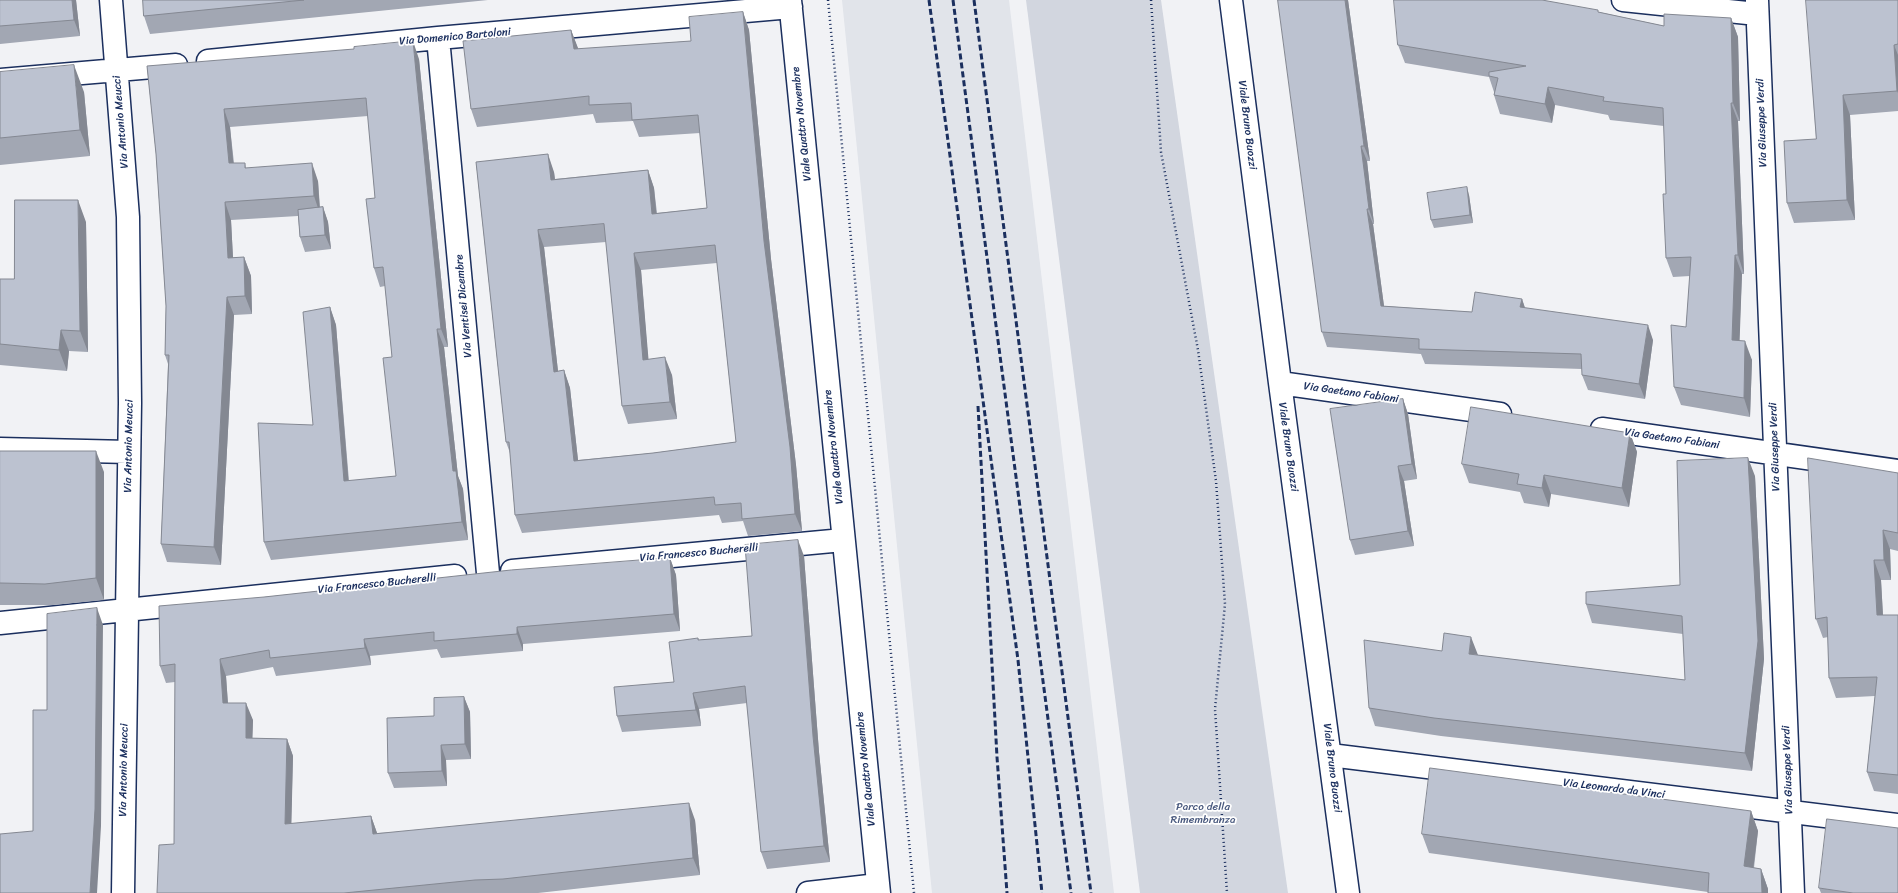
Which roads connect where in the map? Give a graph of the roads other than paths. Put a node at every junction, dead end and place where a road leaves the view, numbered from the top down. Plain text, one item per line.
1 (111, 0) edge
2 (1231, 0) edge
3 (1623, 0) edge
4 (790, 4) edge
5 (1757, 7) edge
6 (438, 38) junction
7 (116, 70) junction
8 (0, 80) edge
9 (1280, 383) junction
10 (1519, 417) edge
11 (1582, 426) edge
12 (0, 449) edge
13 (129, 452) junction
14 (1775, 453) junction
15 (1898, 471) edge
16 (843, 540) junction
17 (488, 573) junction
18 (126, 610) junction
19 (0, 623) edge
20 (1330, 755) junction
21 (1789, 811) junction
22 (1898, 825) edge
23 (878, 889) edge
24 (123, 893) edge
25 (808, 893) edge
26 (1348, 893) edge
27 (1793, 893) edge

1 - 7 street, Via Antonio Meucci
2 - 9 street, Viale Bruno Buozzi
3 - 5 street
4 - 6 street, Via Domenico Bartoloni
4 - 16 street, Viale Quattro Novembre
5 - 14 street, Via Giuseppe Verdi
6 - 7 street, Via Domenico Bartoloni
6 - 17 street, Via Ventisei Dicembre
7 - 8 street, Via Domenico Bartoloni
7 - 13 street, Via Antonio Meucci
9 - 10 street, Via Gaetano Fabiani
9 - 20 street, Viale Bruno Buozzi
11 - 14 street, Via Gaetano Fabiani
12 - 13 street
13 - 18 street, Via Antonio Meucci
14 - 15 street, Via Gaetano Fabiani
14 - 21 street, Via Giuseppe Verdi
16 - 17 street, Via Francesco Bucherelli
16 - 23 street, Viale Quattro Novembre
17 - 18 street, Via Francesco Bucherelli
18 - 19 street, Via Francesco Bucherelli
18 - 24 street, Via Antonio Meucci
20 - 21 street, Via Leonardo da Vinci
20 - 26 street, Viale Bruno Buozzi
21 - 22 street, Via Leonardo da Vinci
21 - 27 street, Via Giuseppe Verdi
23 - 25 street

